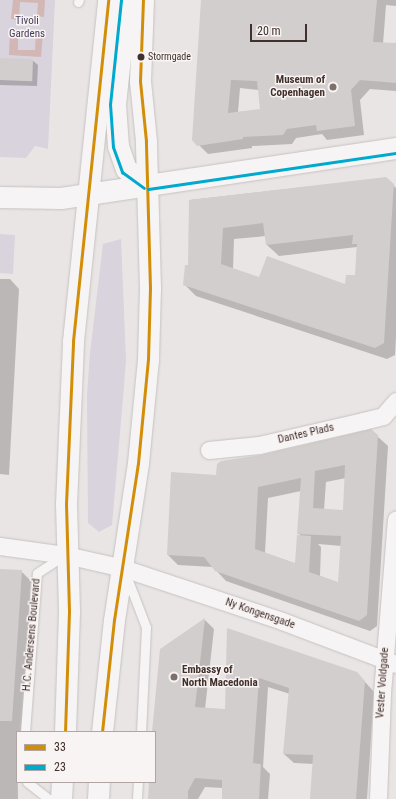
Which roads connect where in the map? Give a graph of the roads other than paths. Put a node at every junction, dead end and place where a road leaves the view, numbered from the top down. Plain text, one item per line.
1 (108, 0) edge
2 (126, 0) edge
3 (144, 0) edge
4 (396, 148) edge
5 (147, 184) junction
6 (86, 194) junction
7 (0, 197) edge
8 (396, 401) edge
9 (209, 450) dead end
10 (396, 520) edge
11 (0, 546) edge
12 (66, 555) junction
13 (123, 568) junction
14 (390, 662) edge
15 (25, 731) edge
16 (64, 731) edge
17 (102, 731) edge
18 (141, 731) edge
19 (28, 783) edge
20 (62, 783) edge
21 (99, 783) edge
22 (138, 783) edge
23 (49, 799) edge
24 (61, 799) edge
25 (98, 799) edge
26 (137, 799) edge
27 (378, 799) edge

1 - 6 street
2 - 5 street
3 - 5 street
4 - 5 street
5 - 6 street
5 - 13 street
6 - 7 street
6 - 12 street
8 - 9 street, Dantes Plads
10 - 14 street, Vester Voldgade
11 - 12 street, Ny Kongensgade
12 - 13 street, Ny Kongensgade
12 - 15 lane, H.C. Andersens Boulevard
12 - 16 street
13 - 14 street, Ny Kongensgade
13 - 17 street
13 - 18 lane
14 - 27 street, Vester Voldgade
19 - 23 lane
20 - 24 street
21 - 25 street
22 - 26 lane

